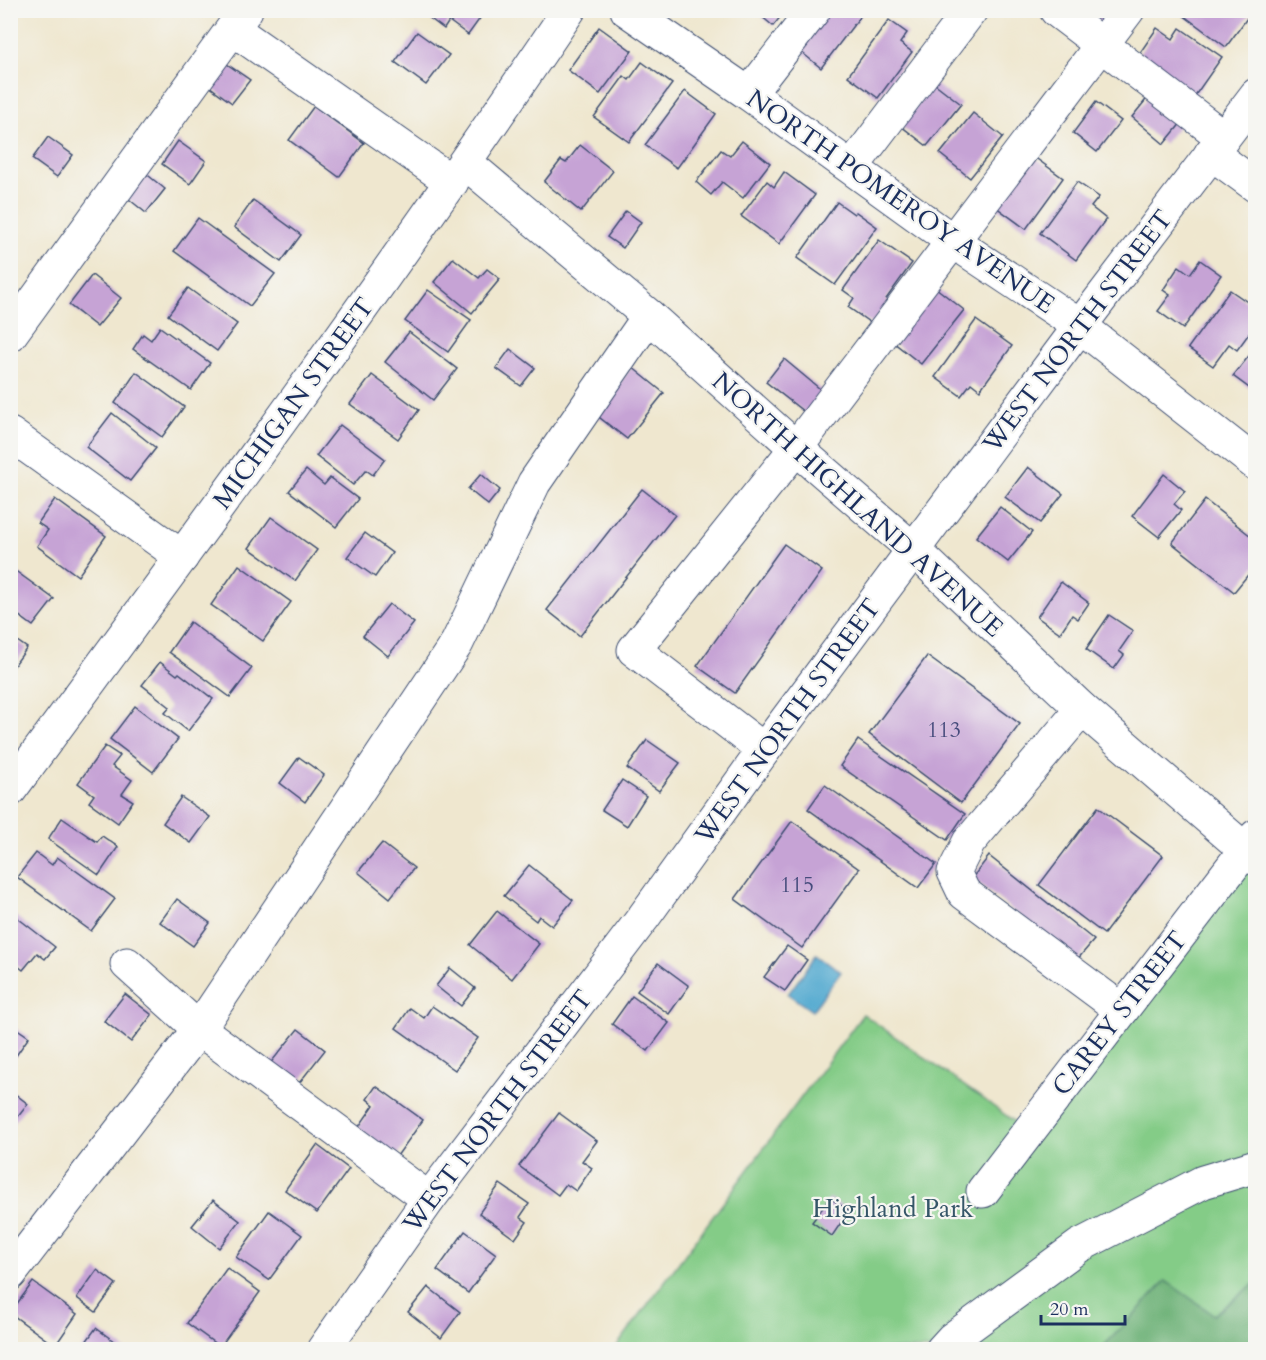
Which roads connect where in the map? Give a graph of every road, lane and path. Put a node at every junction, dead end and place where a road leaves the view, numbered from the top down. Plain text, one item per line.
1 (569, 10) edge
2 (627, 10) edge
3 (814, 10) edge
4 (971, 10) edge
5 (1056, 10) edge
6 (1128, 10) edge
7 (240, 20) edge
8 (1101, 45) junction
9 (749, 94) junction
10 (1256, 95) edge
11 (1217, 145) junction
12 (852, 167) junction
13 (459, 173) junction
14 (1256, 186) edge
15 (954, 242) junction
16 (649, 316) junction
17 (1080, 326) junction
18 (10, 335) edge
19 (10, 434) edge
20 (796, 448) junction
21 (1256, 464) edge
22 (914, 550) junction
23 (182, 556) junction
24 (1082, 710) junction
25 (764, 750) junction
26 (10, 790) edge
27 (1252, 848) edge
28 (127, 964) dead end
29 (1122, 1010) junction
30 (199, 1029) junction
31 (1256, 1166) edge
32 (983, 1191) dead end
33 (429, 1199) junction
34 (10, 1274) edge
35 (323, 1350) edge
36 (942, 1350) edge

1 - 13 street, MICHIGAN STREET
2 - 9 street, NORTH POMEROY AVENUE
3 - 9 street
4 - 12 street
5 - 8 street
6 - 8 street
7 - 13 street, NORTH HIGHLAND AVENUE
7 - 18 street
8 - 11 street
8 - 15 street
9 - 12 street, NORTH POMEROY AVENUE
10 - 11 street, WEST NORTH STREET
11 - 14 street
11 - 17 street, WEST NORTH STREET
12 - 15 street, NORTH POMEROY AVENUE
13 - 16 street, NORTH HIGHLAND AVENUE
13 - 23 street, MICHIGAN STREET
15 - 17 street, NORTH POMEROY AVENUE
15 - 20 street
16 - 20 street, NORTH HIGHLAND AVENUE
16 - 30 street
17 - 21 street, NORTH POMEROY AVENUE
17 - 22 street, WEST NORTH STREET
19 - 23 street
20 - 22 street, NORTH HIGHLAND AVENUE
20 - 25 street
22 - 24 street, NORTH HIGHLAND AVENUE
22 - 25 street, WEST NORTH STREET
23 - 26 street, MICHIGAN STREET
24 - 27 street, NORTH HIGHLAND AVENUE
24 - 29 street
25 - 33 street, WEST NORTH STREET
27 - 29 street, CAREY STREET
28 - 30 street
29 - 32 street, CAREY STREET
30 - 33 street
30 - 34 street
31 - 36 street
33 - 35 street, WEST NORTH STREET

